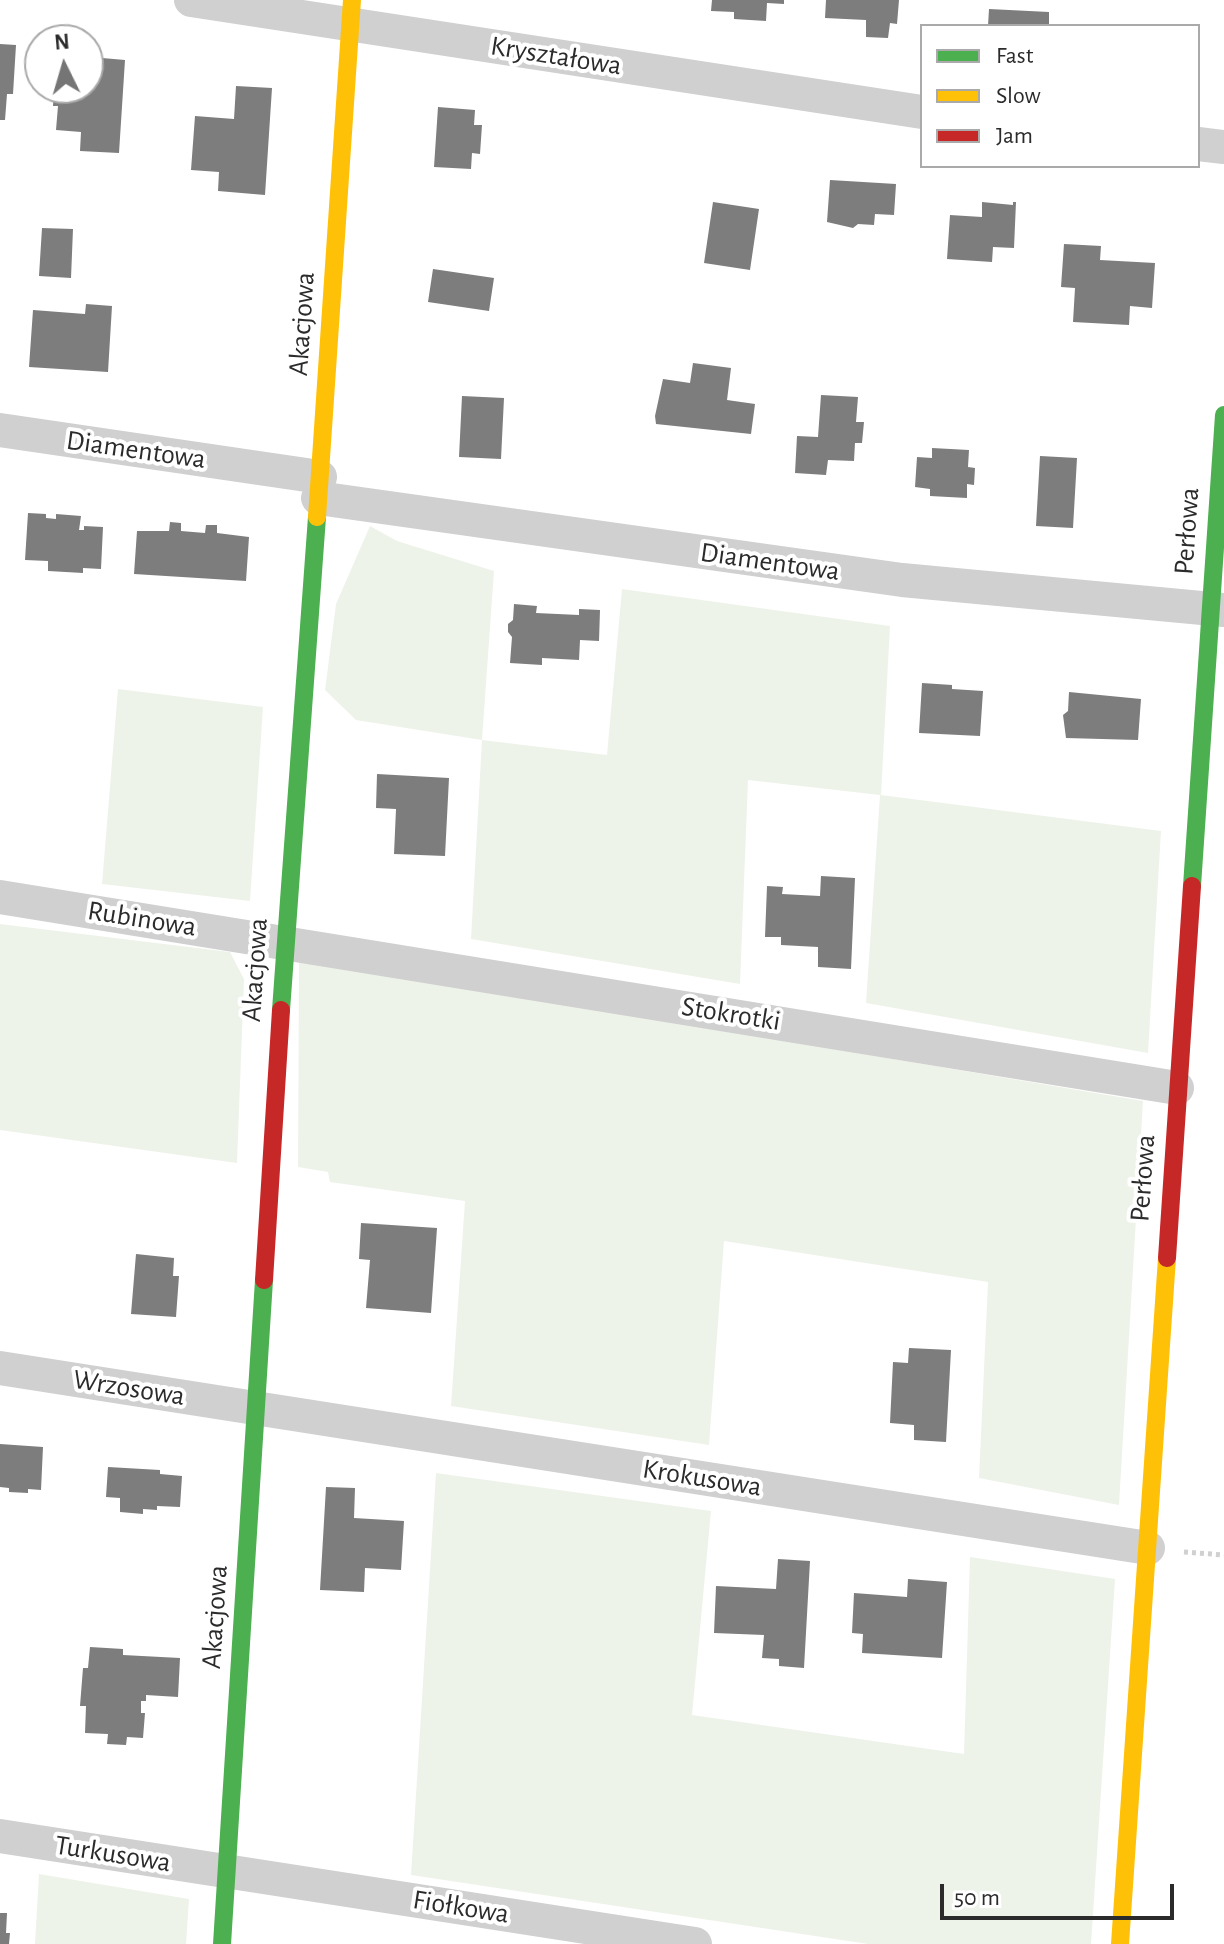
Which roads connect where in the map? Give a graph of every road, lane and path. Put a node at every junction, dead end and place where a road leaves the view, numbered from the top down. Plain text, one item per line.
1 (191, 0) edge
2 (351, 12) edge
3 (920, 112) edge
4 (1200, 144) edge
5 (1224, 147) edge
6 (1224, 415) edge
7 (0, 430) edge
8 (319, 487) junction
9 (1217, 610) edge
10 (0, 897) edge
11 (285, 941) junction
12 (1177, 1088) junction
13 (0, 1368) edge
14 (257, 1408) junction
15 (1148, 1548) junction
16 (0, 1836) edge
17 (227, 1871) junction
18 (222, 1944) edge
19 (695, 1944) edge
20 (1120, 1944) edge

1 - 2 street, Kryształowa
2 - 3 street, Kryształowa
2 - 8 street, Akacjowa
4 - 5 street
6 - 9 street, Perłowa
7 - 8 street, Diamentowa
8 - 9 street, Diamentowa
8 - 11 street, Akacjowa
9 - 12 street, Perłowa
10 - 11 street, Rubinowa
11 - 12 street, Stokrotki
11 - 14 street, Akacjowa
12 - 15 street, Perłowa
13 - 14 street, Wrzosowa
14 - 15 street, Krokusowa
14 - 17 street, Akacjowa
15 - 20 street, Perłowa
16 - 17 street, Turkusowa
17 - 18 street, Akacjowa
17 - 19 street, Fiołkowa

